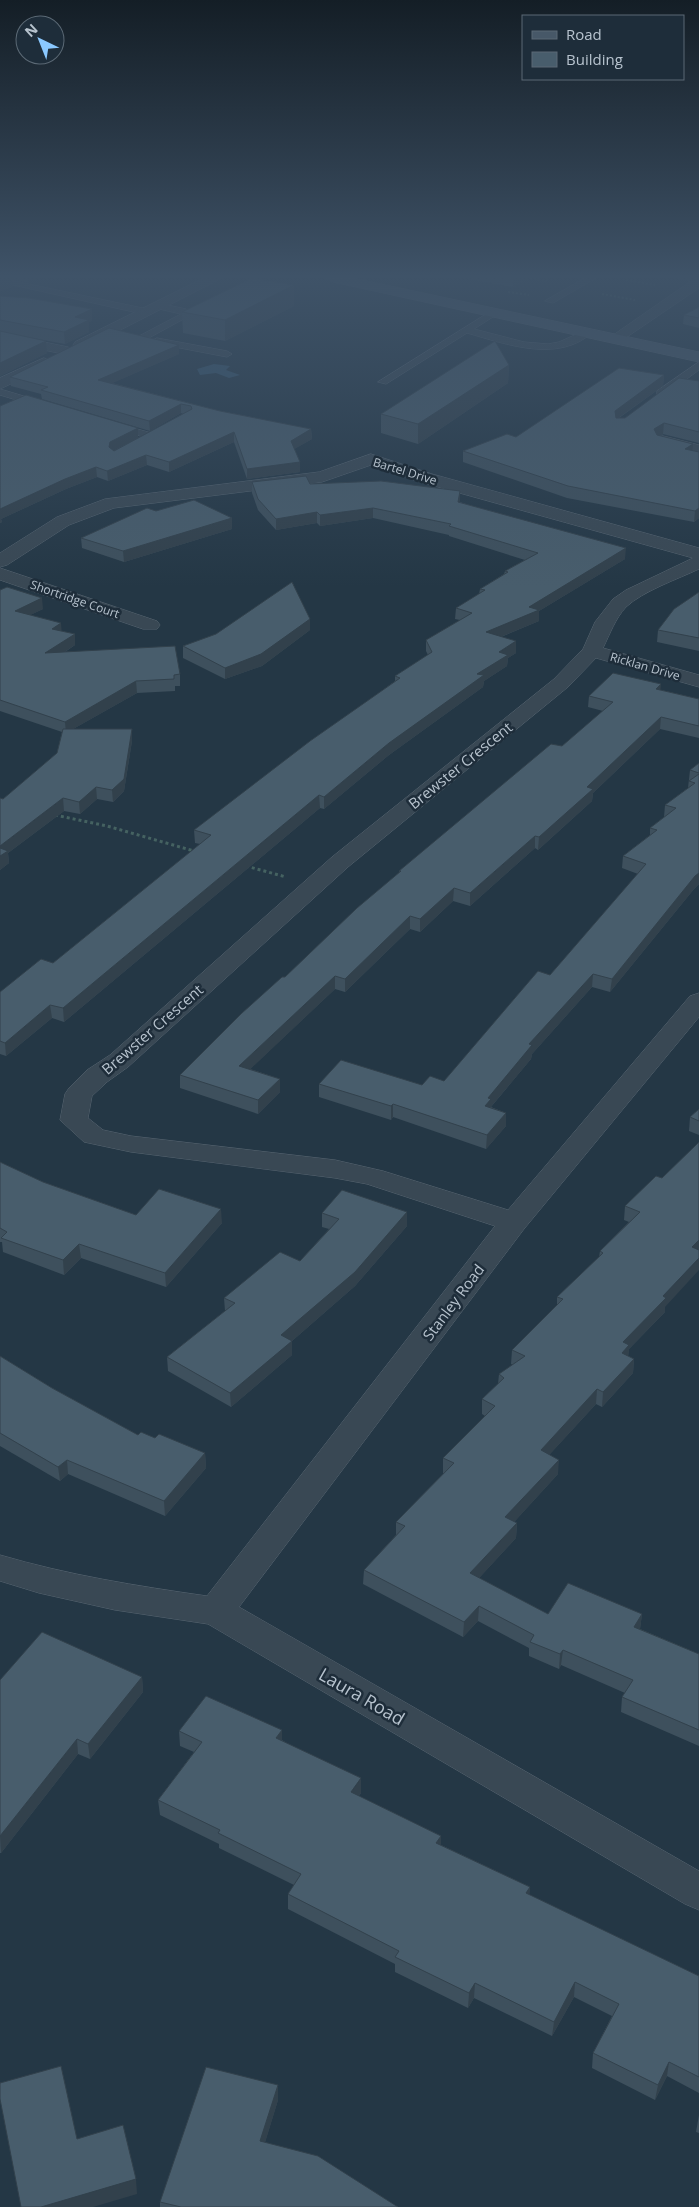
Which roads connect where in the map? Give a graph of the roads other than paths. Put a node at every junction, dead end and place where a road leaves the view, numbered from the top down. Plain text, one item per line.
1 (676, 381) edge
2 (0, 392) edge
3 (656, 397) edge
4 (51, 407) edge
5 (106, 423) edge
6 (663, 441) edge
7 (137, 444) edge
8 (699, 450) edge
9 (699, 554) edge
10 (0, 561) edge
11 (699, 562) edge
12 (0, 574) edge
13 (150, 625) dead end
14 (592, 651) junction
15 (699, 682) edge
16 (695, 1013) edge
17 (514, 1222) junction
18 (0, 1568) edge
19 (216, 1611) junction
20 (699, 1892) edge

1 - 3 lane
2 - 4 lane
5 - 7 lane
6 - 8 street
9 - 10 street, Bartel Drive
11 - 14 street
12 - 13 street, Shortridge Court
14 - 15 street, Ricklan Drive
14 - 17 street, Brewster Crescent
16 - 17 street, Stanley Road
17 - 19 street, Stanley Road
18 - 19 street, Laura Road
19 - 20 street, Laura Road

